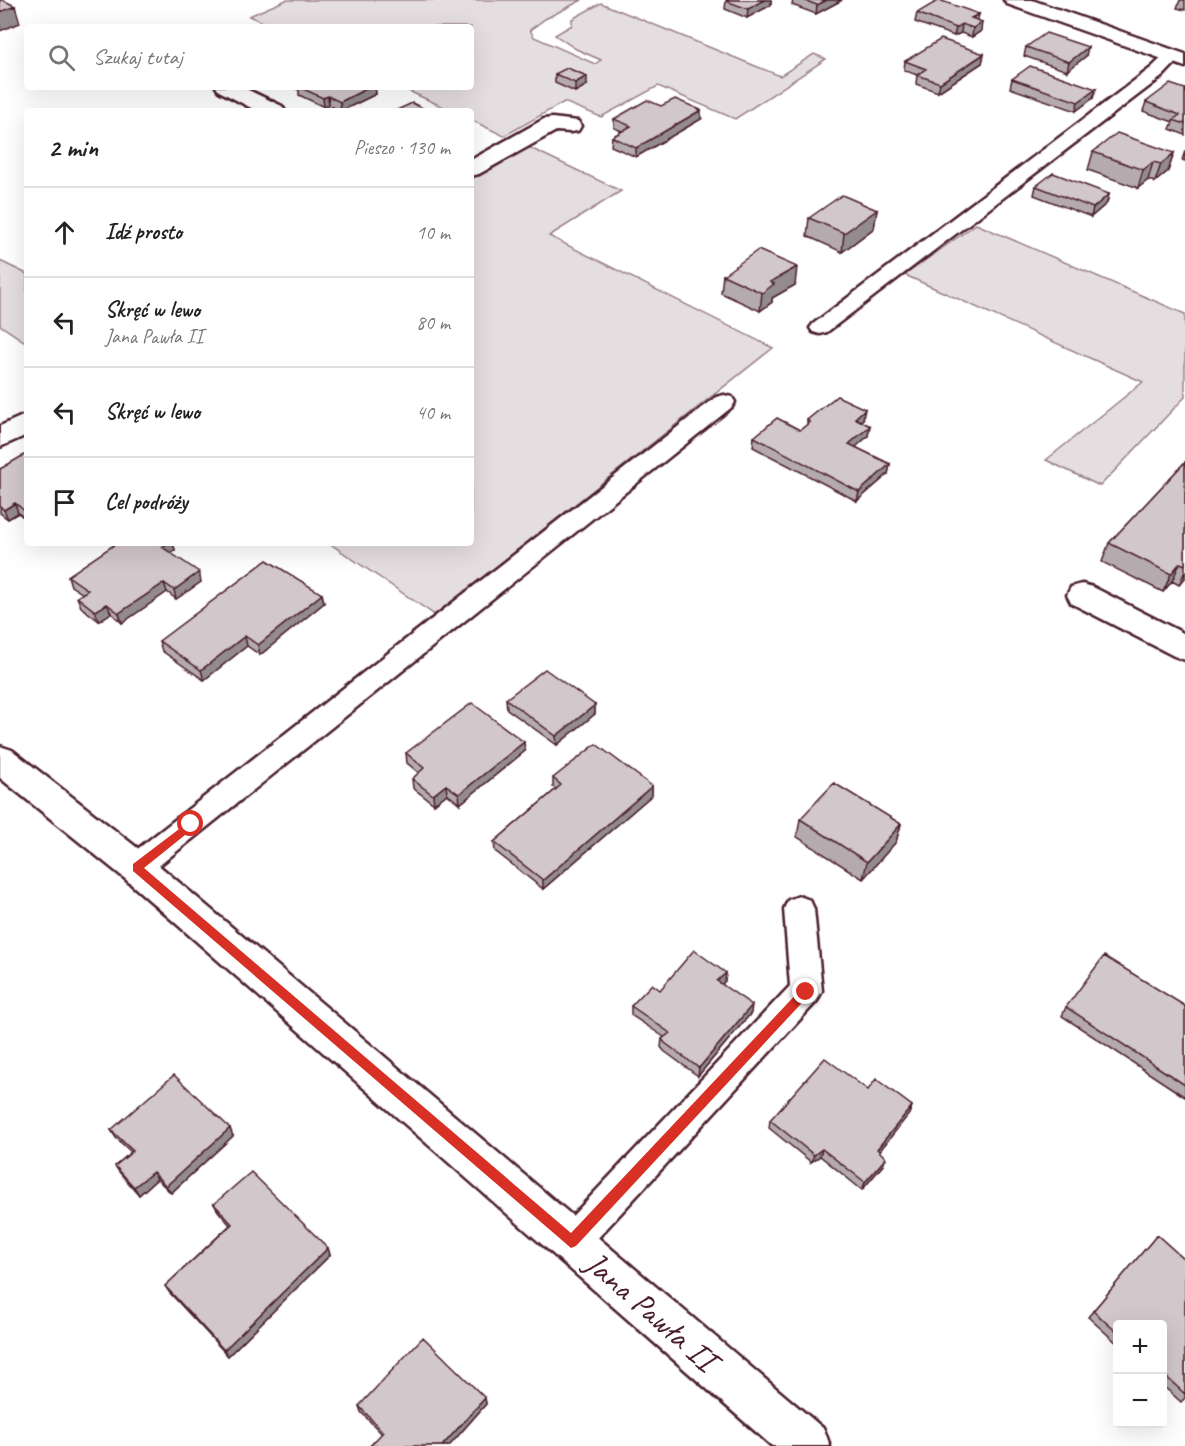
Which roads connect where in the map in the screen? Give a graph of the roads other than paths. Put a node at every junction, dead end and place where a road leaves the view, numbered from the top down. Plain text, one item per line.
1 (1014, 0) edge
2 (1083, 2) dead end
3 (1059, 16) junction
4 (1179, 59) edge
5 (232, 90) edge
6 (268, 108) edge
7 (570, 126) dead end
8 (474, 167) edge
9 (820, 328) dead end
10 (724, 402) dead end
11 (24, 425) edge
12 (0, 438) edge
13 (1082, 595) dead end
14 (1185, 648) edge
15 (0, 759) edge
16 (136, 867) junction
17 (799, 909) dead end
18 (571, 1242) junction
19 (807, 1446) edge

1 - 3 street
2 - 3 street
3 - 4 street
4 - 9 lane
5 - 6 street
7 - 8 street
10 - 16 lane
11 - 12 street
13 - 14 street
15 - 16 street, Jana Pawła II
16 - 18 street, Jana Pawła II
17 - 18 lane
18 - 19 street, Jana Pawła II

